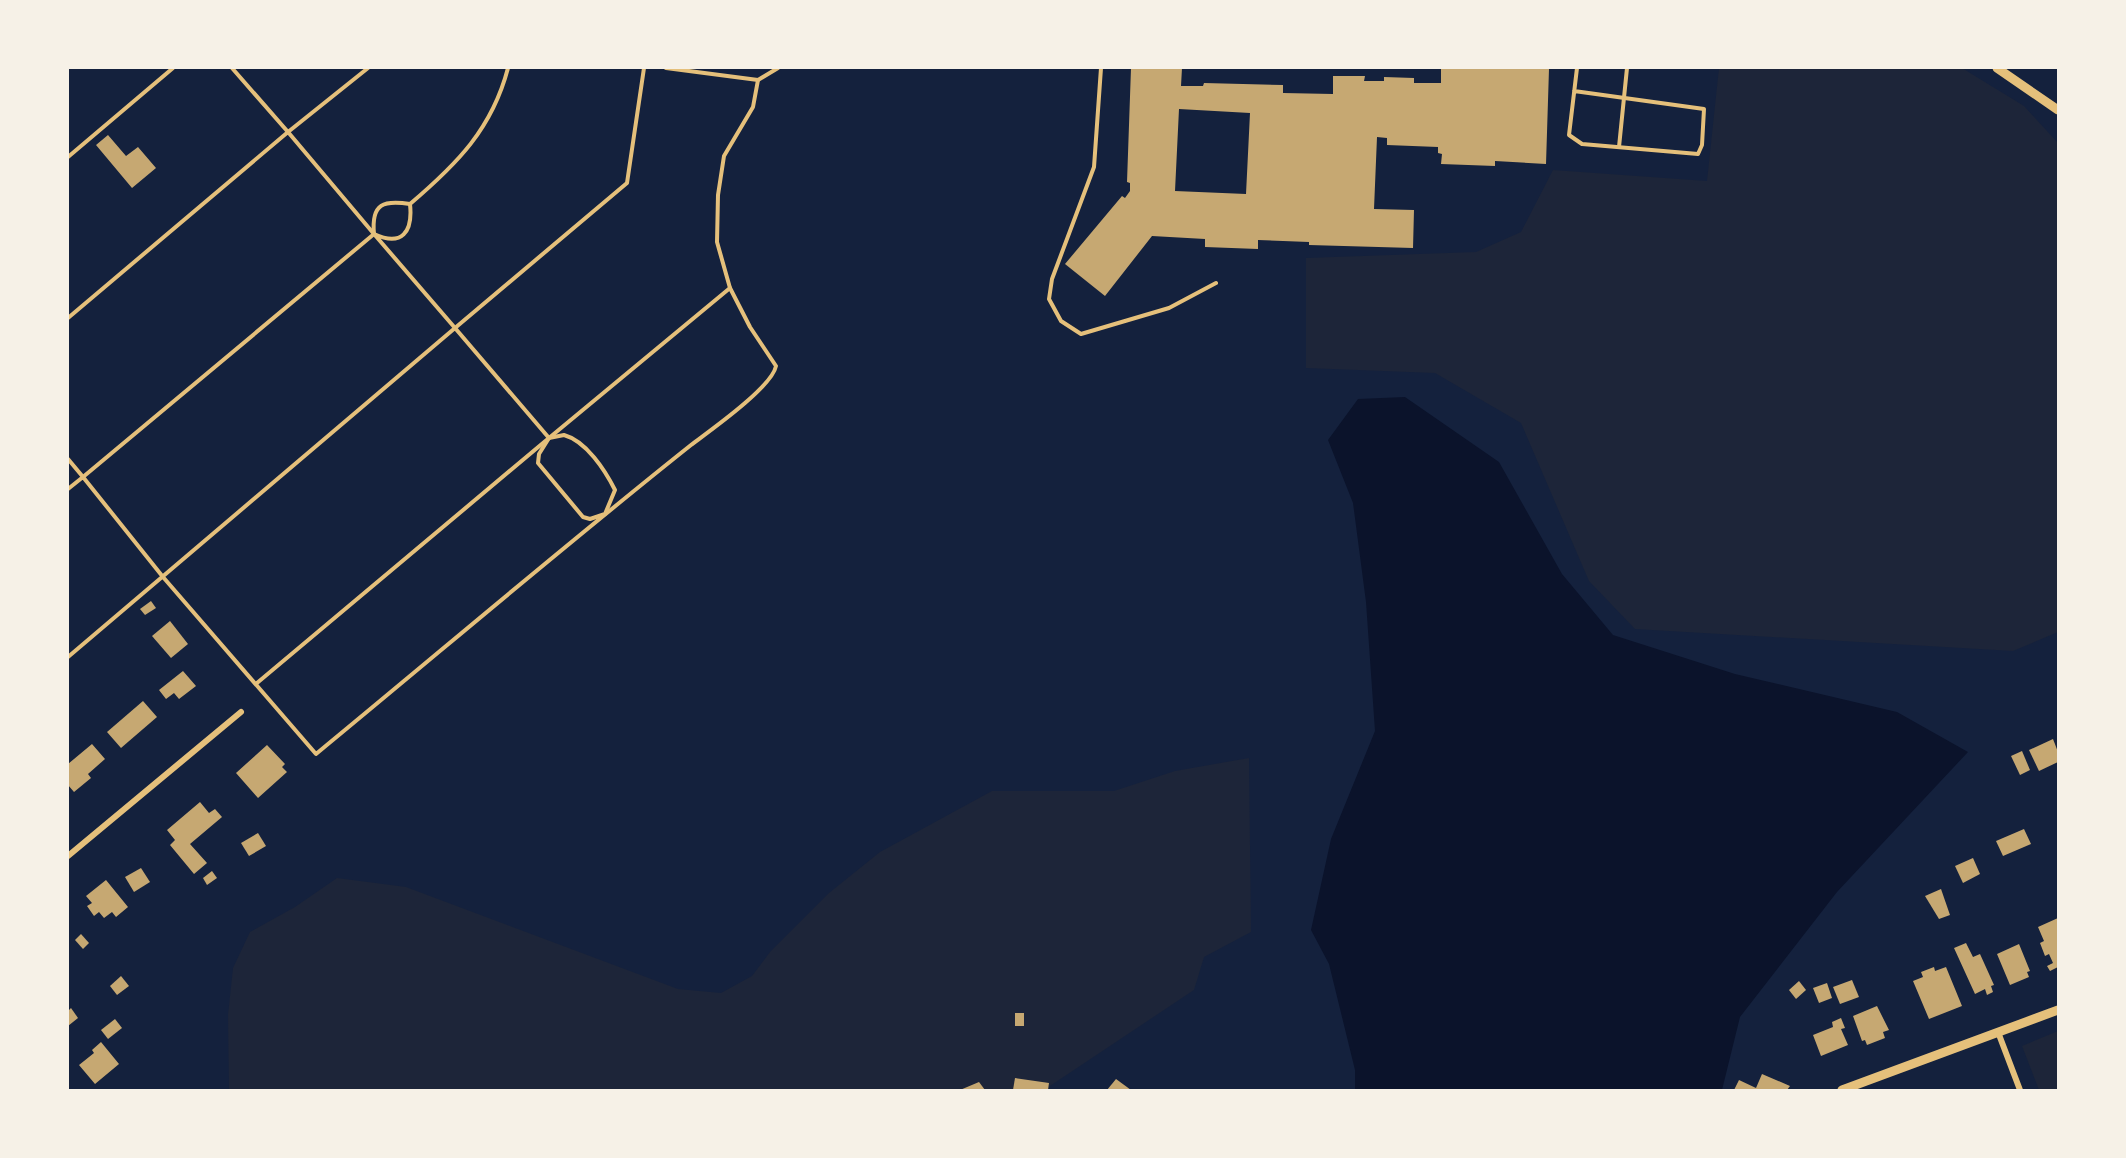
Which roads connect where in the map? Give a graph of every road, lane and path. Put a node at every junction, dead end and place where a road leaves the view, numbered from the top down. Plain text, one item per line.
1 (173, 68) edge
2 (232, 68) edge
3 (368, 68) edge
4 (508, 68) edge
5 (644, 68) edge
6 (666, 68) edge
7 (778, 68) edge
8 (1101, 68) edge
9 (1577, 68) edge
10 (1628, 68) edge
11 (1997, 68) edge
12 (758, 80) junction
13 (1574, 92) junction
14 (1625, 99) junction
15 (2058, 110) edge
16 (288, 132) junction
17 (1619, 147) junction
18 (68, 157) edge
19 (410, 204) junction
20 (374, 234) junction
21 (1216, 283) dead end
22 (730, 288) junction
23 (68, 318) edge
24 (455, 328) junction
25 (549, 438) junction
26 (68, 459) edge
27 (83, 477) junction
28 (68, 489) edge
29 (605, 514) junction
30 (164, 578) junction
31 (68, 657) edge
32 (256, 682) junction
33 (240, 712) dead end
34 (68, 856) edge
35 (2058, 1010) edge
36 (1998, 1032) junction
37 (1842, 1090) edge
38 (2020, 1090) edge

1 - 18 lane
2 - 16 lane
3 - 16 lane
4 - 19 lane
5 - 24 lane
6 - 12 lane
7 - 12 lane
8 - 21 lane
9 - 13 lane
10 - 14 lane
11 - 15 street
12 - 22 lane
13 - 14 lane
13 - 17 lane
14 - 17 lane
14 - 17 lane
16 - 20 lane
16 - 23 lane
19 - 20 lane
19 - 20 lane
20 - 24 lane
20 - 27 lane
22 - 25 lane
22 - 29 lane
24 - 25 lane
24 - 30 lane
25 - 29 lane
25 - 29 lane
25 - 32 lane
26 - 27 lane
27 - 28 lane
27 - 30 lane
29 - 32 lane
30 - 31 lane
30 - 32 lane
33 - 34 street
35 - 36 street
36 - 37 street
36 - 38 street

